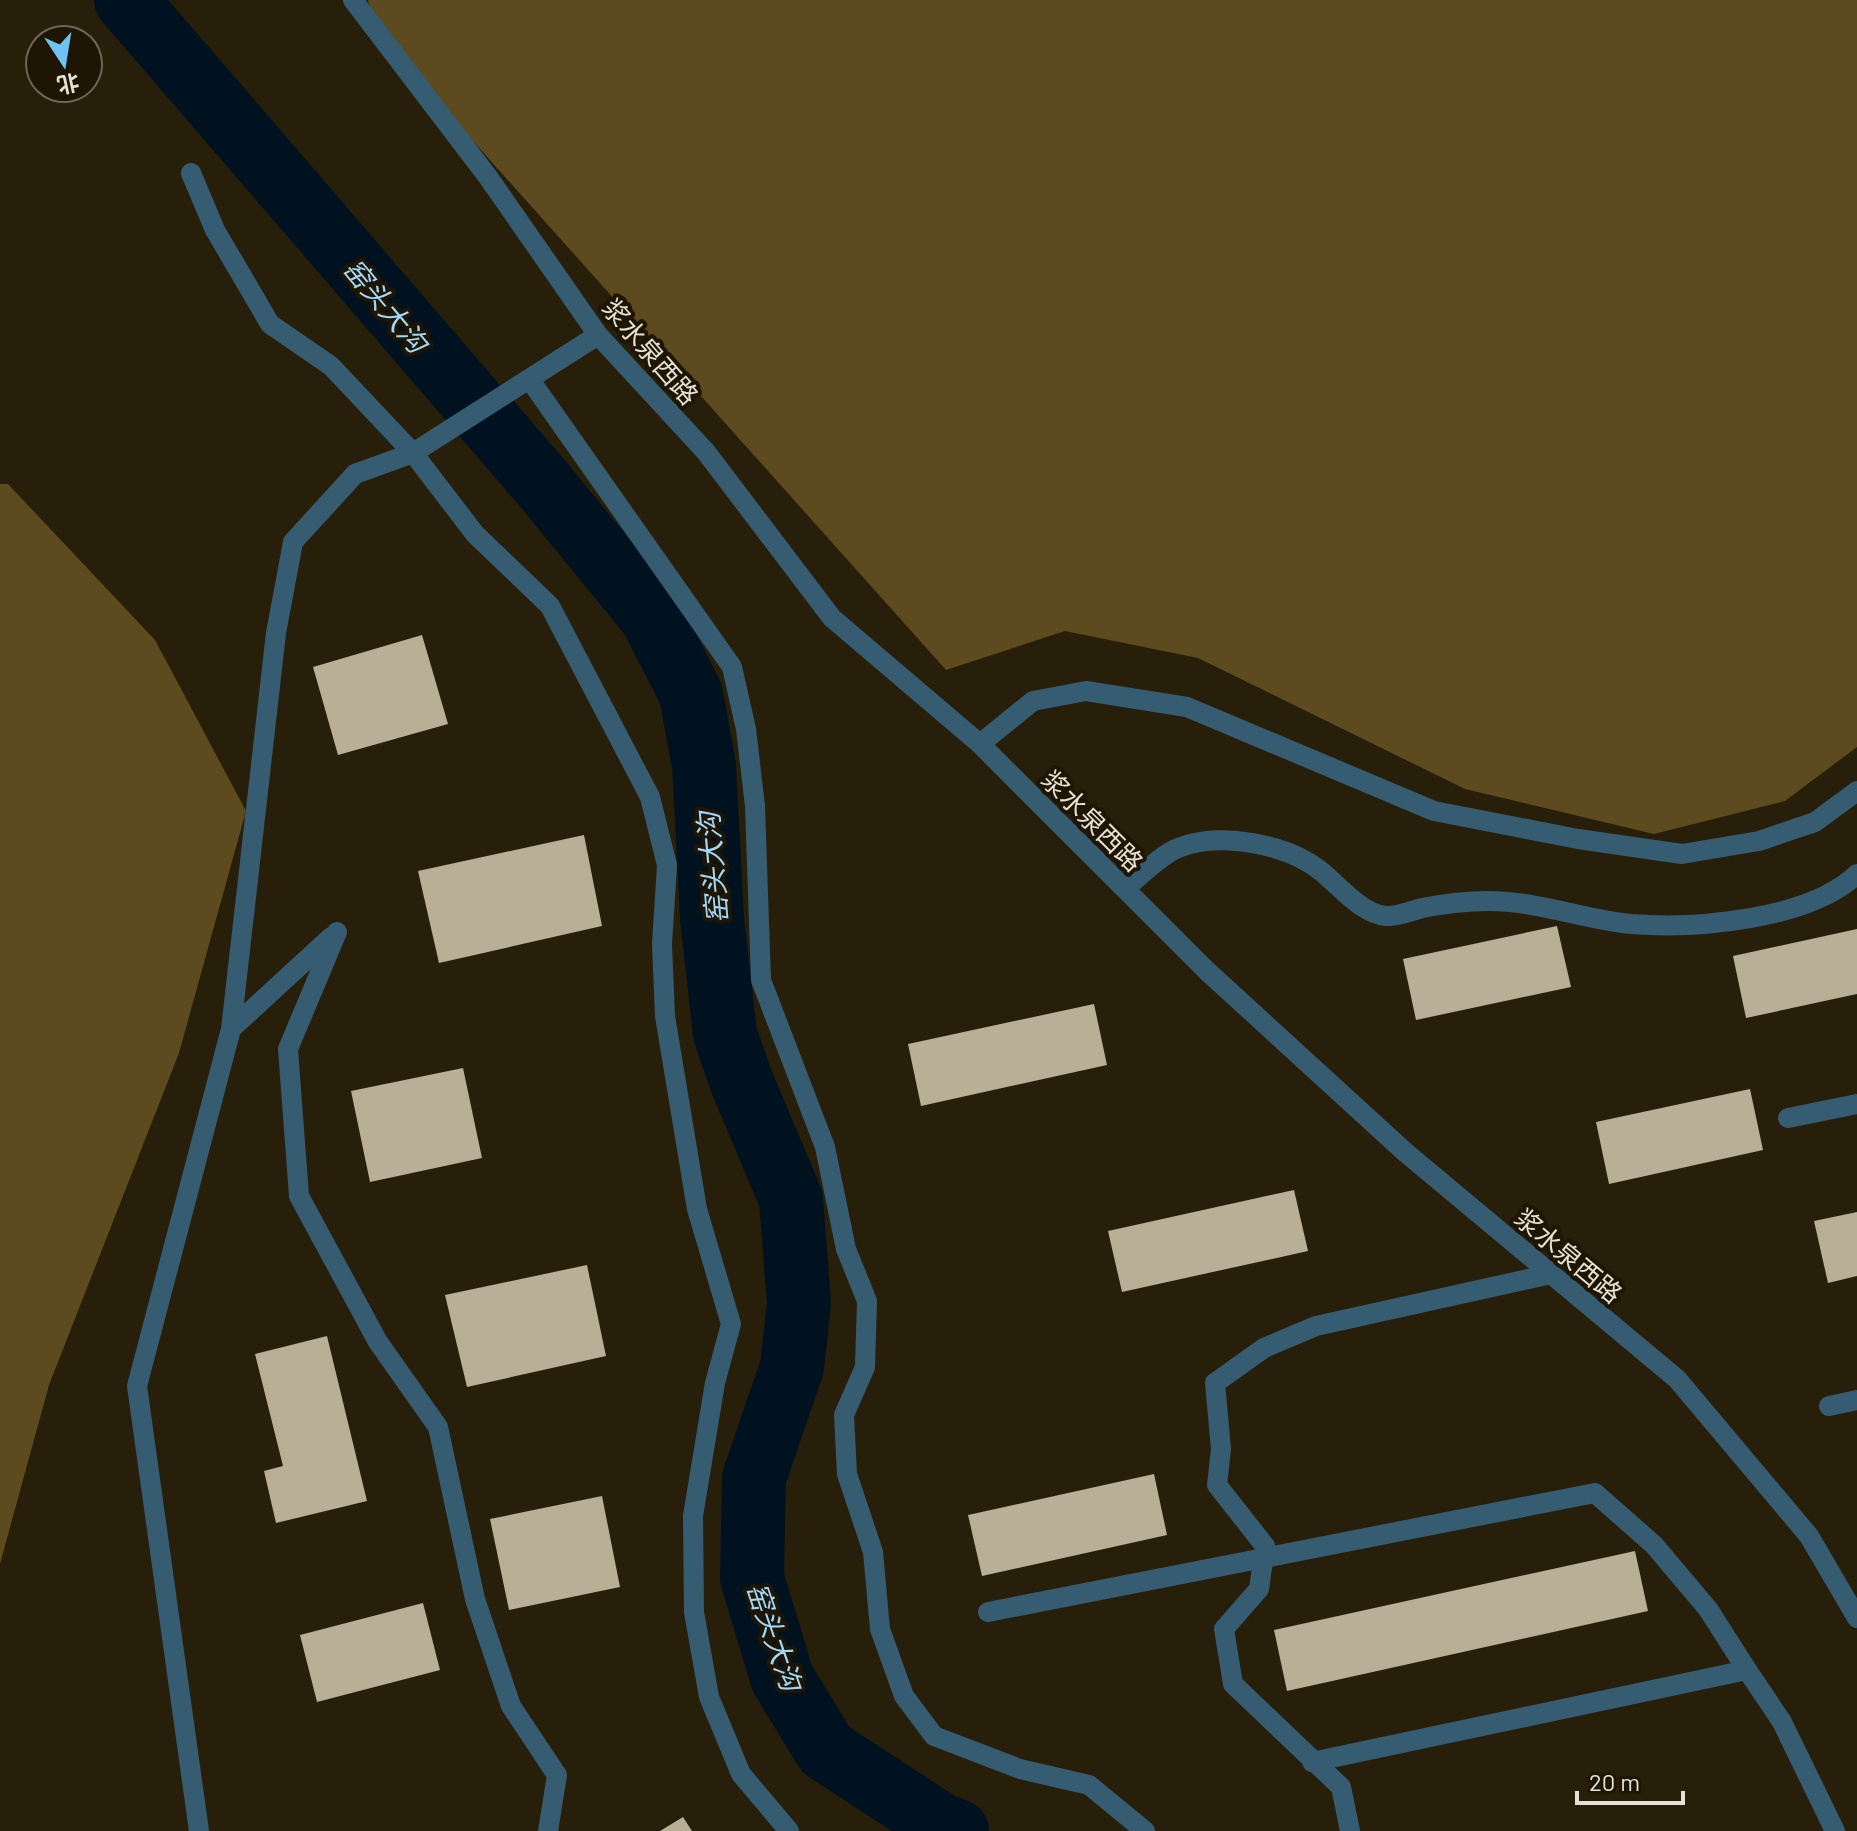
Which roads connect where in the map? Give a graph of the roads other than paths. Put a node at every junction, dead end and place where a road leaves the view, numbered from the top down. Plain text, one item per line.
1 (353, 0) edge
2 (191, 173) dead end
3 (598, 335) junction
4 (530, 380) junction
5 (413, 453) junction
6 (980, 744) junction
7 (1857, 791) edge
8 (1857, 874) edge
9 (1125, 888) junction
10 (231, 1029) junction
11 (1857, 1104) edge
12 (1788, 1118) dead end
13 (1551, 1274) junction
14 (1857, 1400) edge
15 (1829, 1406) dead end
16 (1263, 1561) junction
17 (988, 1612) dead end
18 (1857, 1618) edge
19 (1747, 1670) junction
20 (1312, 1762) junction
21 (199, 1831) edge
22 (548, 1831) edge
23 (789, 1831) edge
24 (1145, 1831) edge
25 (1350, 1831) edge
26 (1835, 1831) edge

1 - 3 street, 浆水泉西路
2 - 5 street
3 - 4 street
3 - 6 street, 浆水泉西路
4 - 5 street
4 - 24 street
5 - 10 street
5 - 23 street
6 - 7 street
6 - 9 street, 浆水泉西路
8 - 9 street
9 - 13 street, 浆水泉西路
10 - 21 street
10 - 22 street
11 - 12 street
13 - 16 street
13 - 18 street, 浆水泉西路
14 - 15 street
16 - 17 street
16 - 19 street
16 - 20 street
19 - 20 street
19 - 26 street
20 - 25 street

